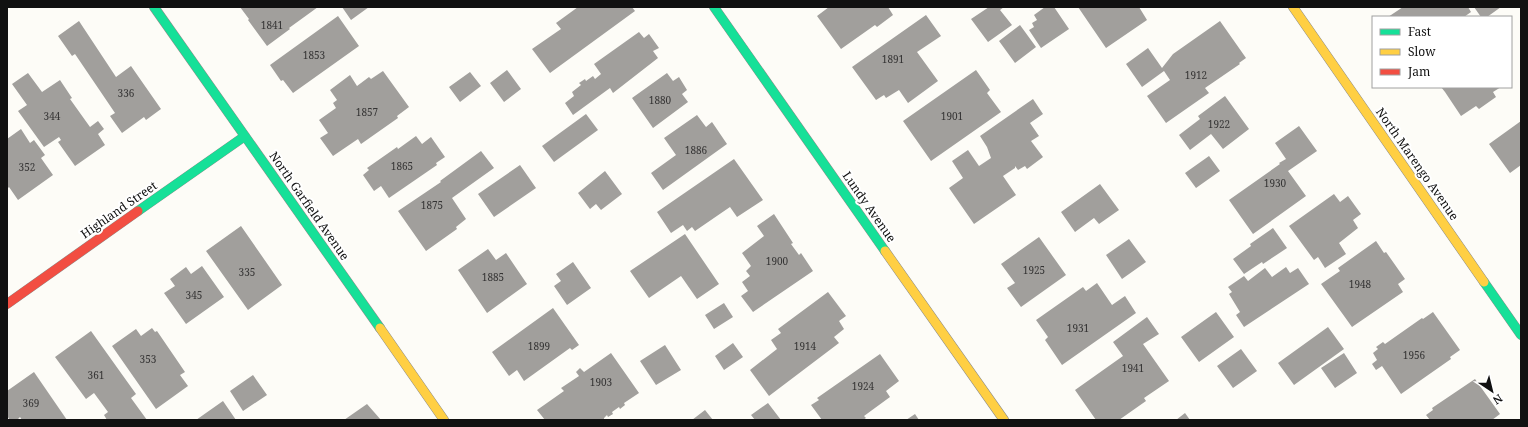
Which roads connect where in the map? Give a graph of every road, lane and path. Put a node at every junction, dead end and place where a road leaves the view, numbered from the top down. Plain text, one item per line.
1 (154, 7) edge
2 (714, 7) edge
3 (1293, 7) edge
4 (245, 136) junction
5 (7, 304) edge
6 (1521, 336) edge
7 (444, 420) edge
8 (1004, 420) edge

1 - 4 street, North Garfield Avenue
2 - 8 street, Lundy Avenue
3 - 6 street, North Marengo Avenue
4 - 5 street, Highland Street
4 - 7 street, North Garfield Avenue

